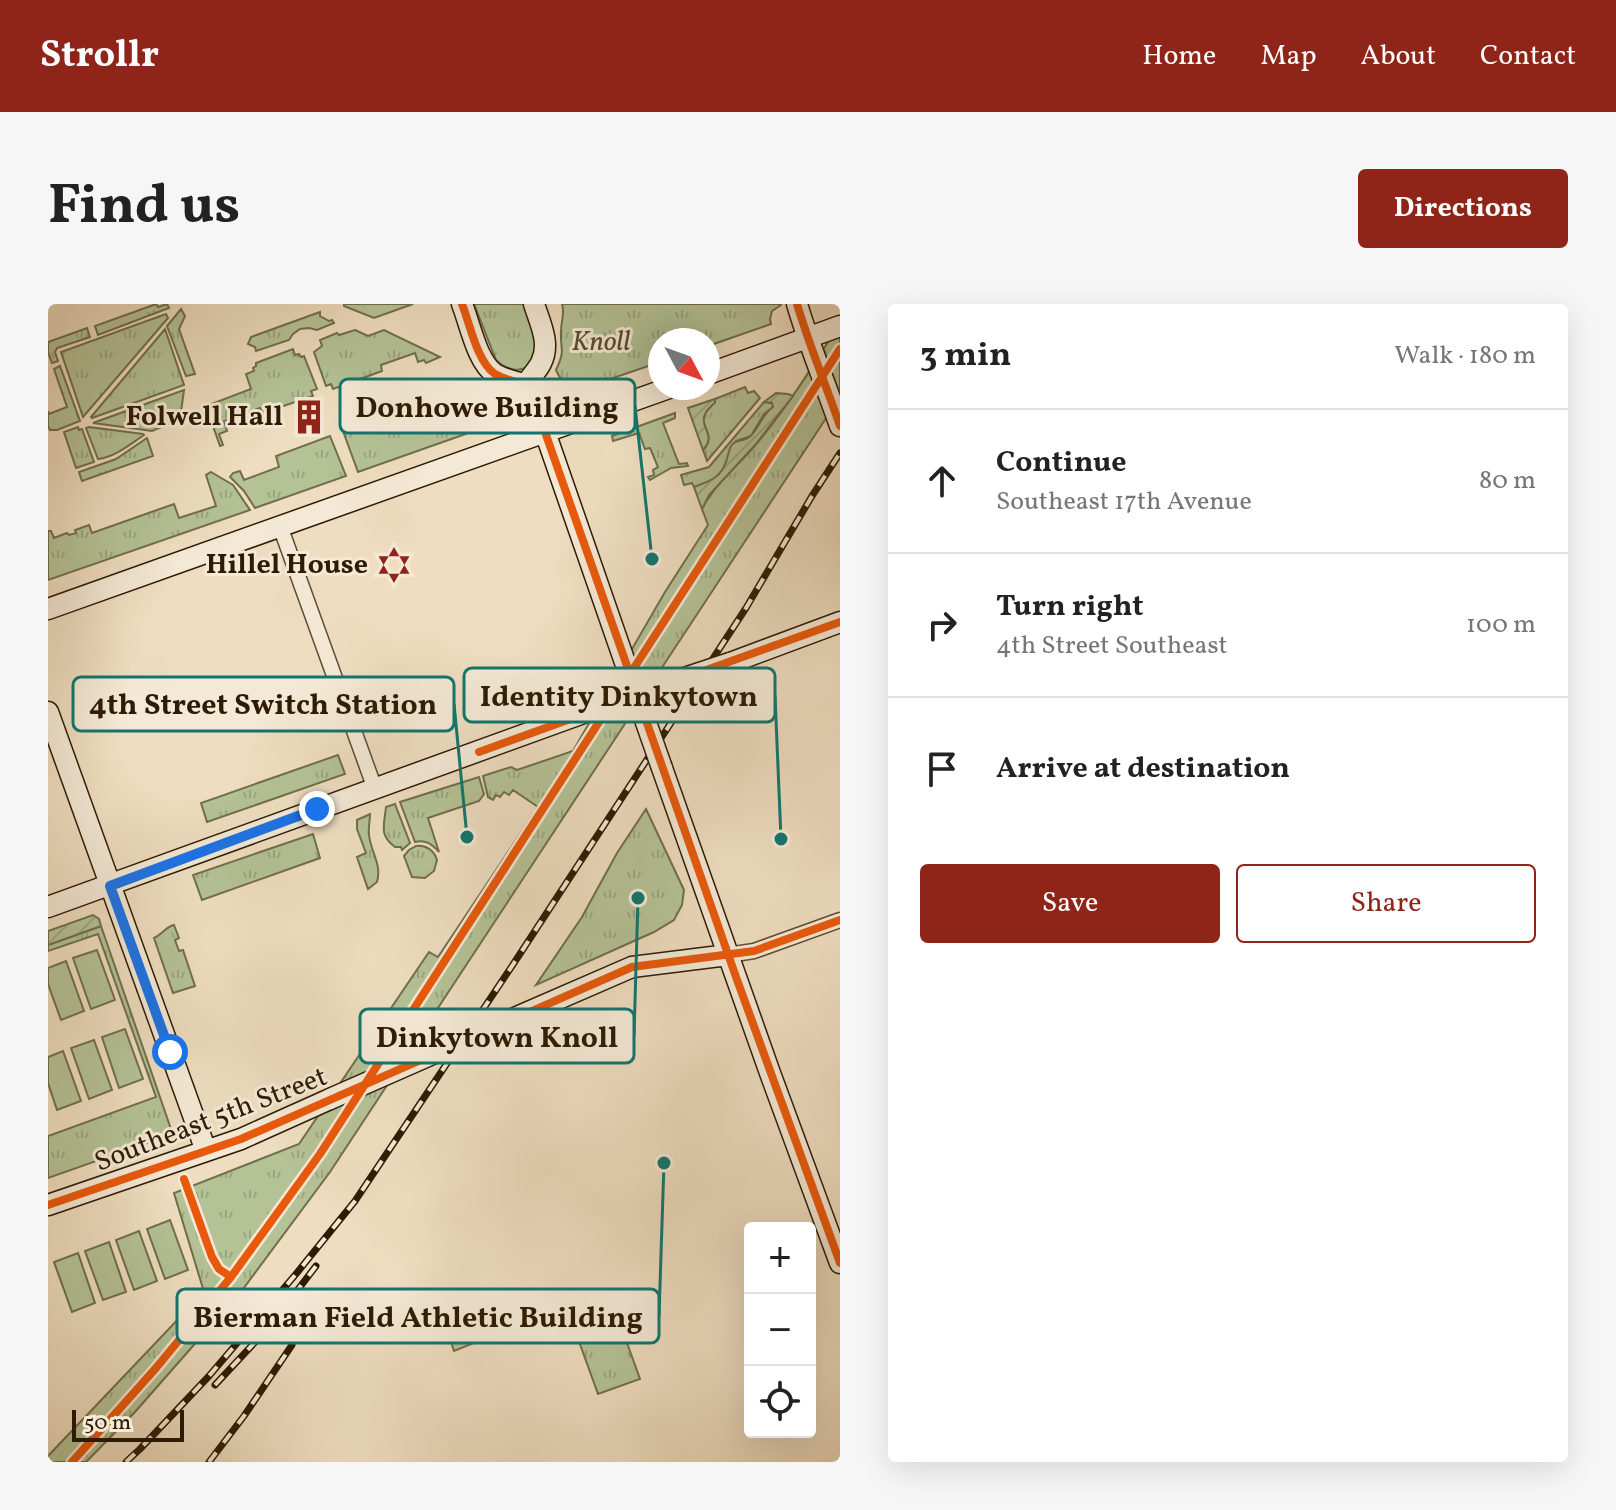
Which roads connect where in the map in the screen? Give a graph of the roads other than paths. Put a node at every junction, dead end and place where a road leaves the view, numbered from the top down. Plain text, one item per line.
1 (462, 304) edge
2 (534, 304) edge
3 (797, 304) edge
4 (839, 326) edge
5 (807, 339) junction
6 (720, 370) edge
7 (526, 385) junction
8 (648, 395) edge
9 (840, 426) edge
10 (545, 432) junction
11 (280, 526) junction
12 (48, 609) edge
13 (840, 622) edge
14 (636, 694) junction
15 (48, 712) edge
16 (375, 789) junction
17 (110, 886) junction
18 (48, 907) edge
19 (840, 920) edge
20 (728, 955) junction
21 (206, 1151) junction
22 (48, 1205) edge
23 (833, 1221) edge
24 (840, 1263) edge

1 - 7 street
2 - 7 street
3 - 5 street
4 - 5 street
5 - 6 street
5 - 9 street
7 - 10 street
8 - 10 street
10 - 11 street
10 - 14 street
11 - 12 street
11 - 16 street
13 - 14 street, bridge
14 - 16 street
14 - 20 street, bridge
15 - 17 street
16 - 17 street
17 - 18 street
17 - 21 street
19 - 20 street, Southeast 5th Street
20 - 21 street, Southeast 5th Street, bridge
20 - 23 street
21 - 22 street, Southeast 5th Street
23 - 24 street

